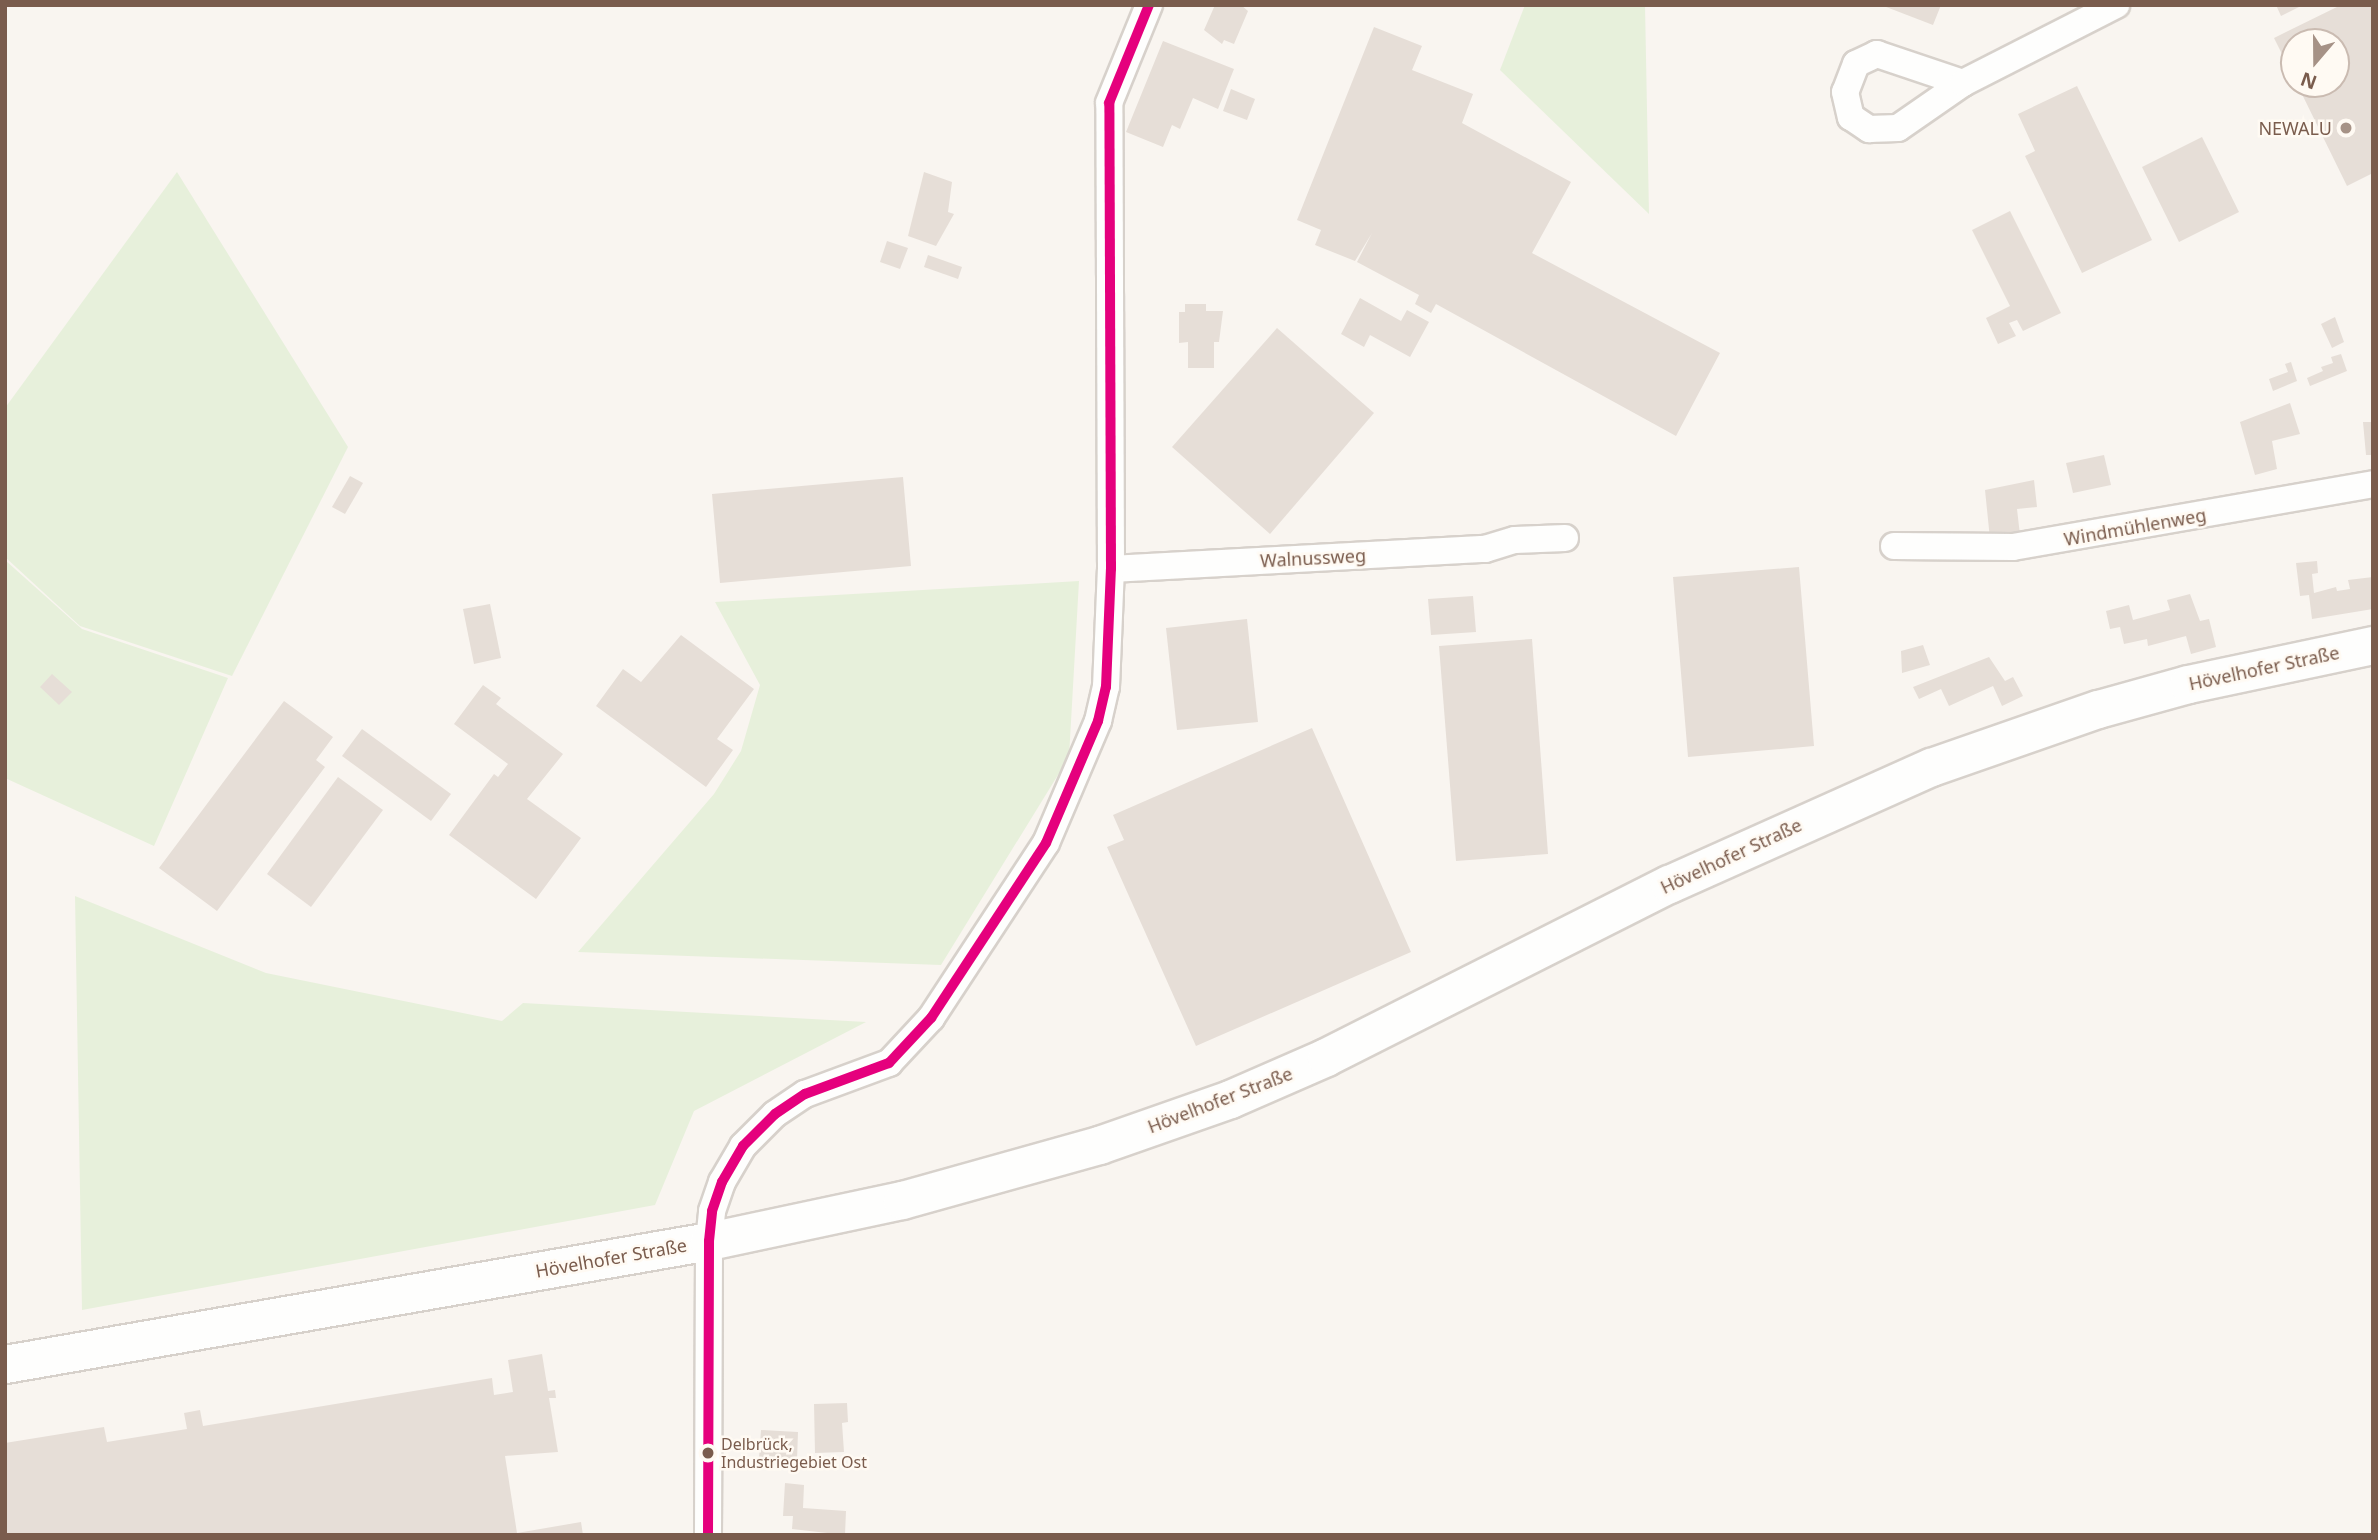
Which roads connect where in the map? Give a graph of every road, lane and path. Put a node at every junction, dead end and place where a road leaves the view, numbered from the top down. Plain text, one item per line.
1 (1149, 5) edge
2 (2116, 5) edge
3 (1963, 83) dead end
4 (2373, 484) edge
5 (1565, 538) dead end
6 (1894, 546) dead end
7 (1111, 569) junction
8 (2373, 645) edge
9 (709, 1241) junction
10 (5, 1364) edge
11 (708, 1535) edge

1 - 7 street
2 - 3 street
4 - 6 street, Windmühlenweg
5 - 7 street, Walnussweg
7 - 9 street
8 - 9 main road, Hövelhofer Straße
9 - 10 main road, Hövelhofer Straße
9 - 11 street

